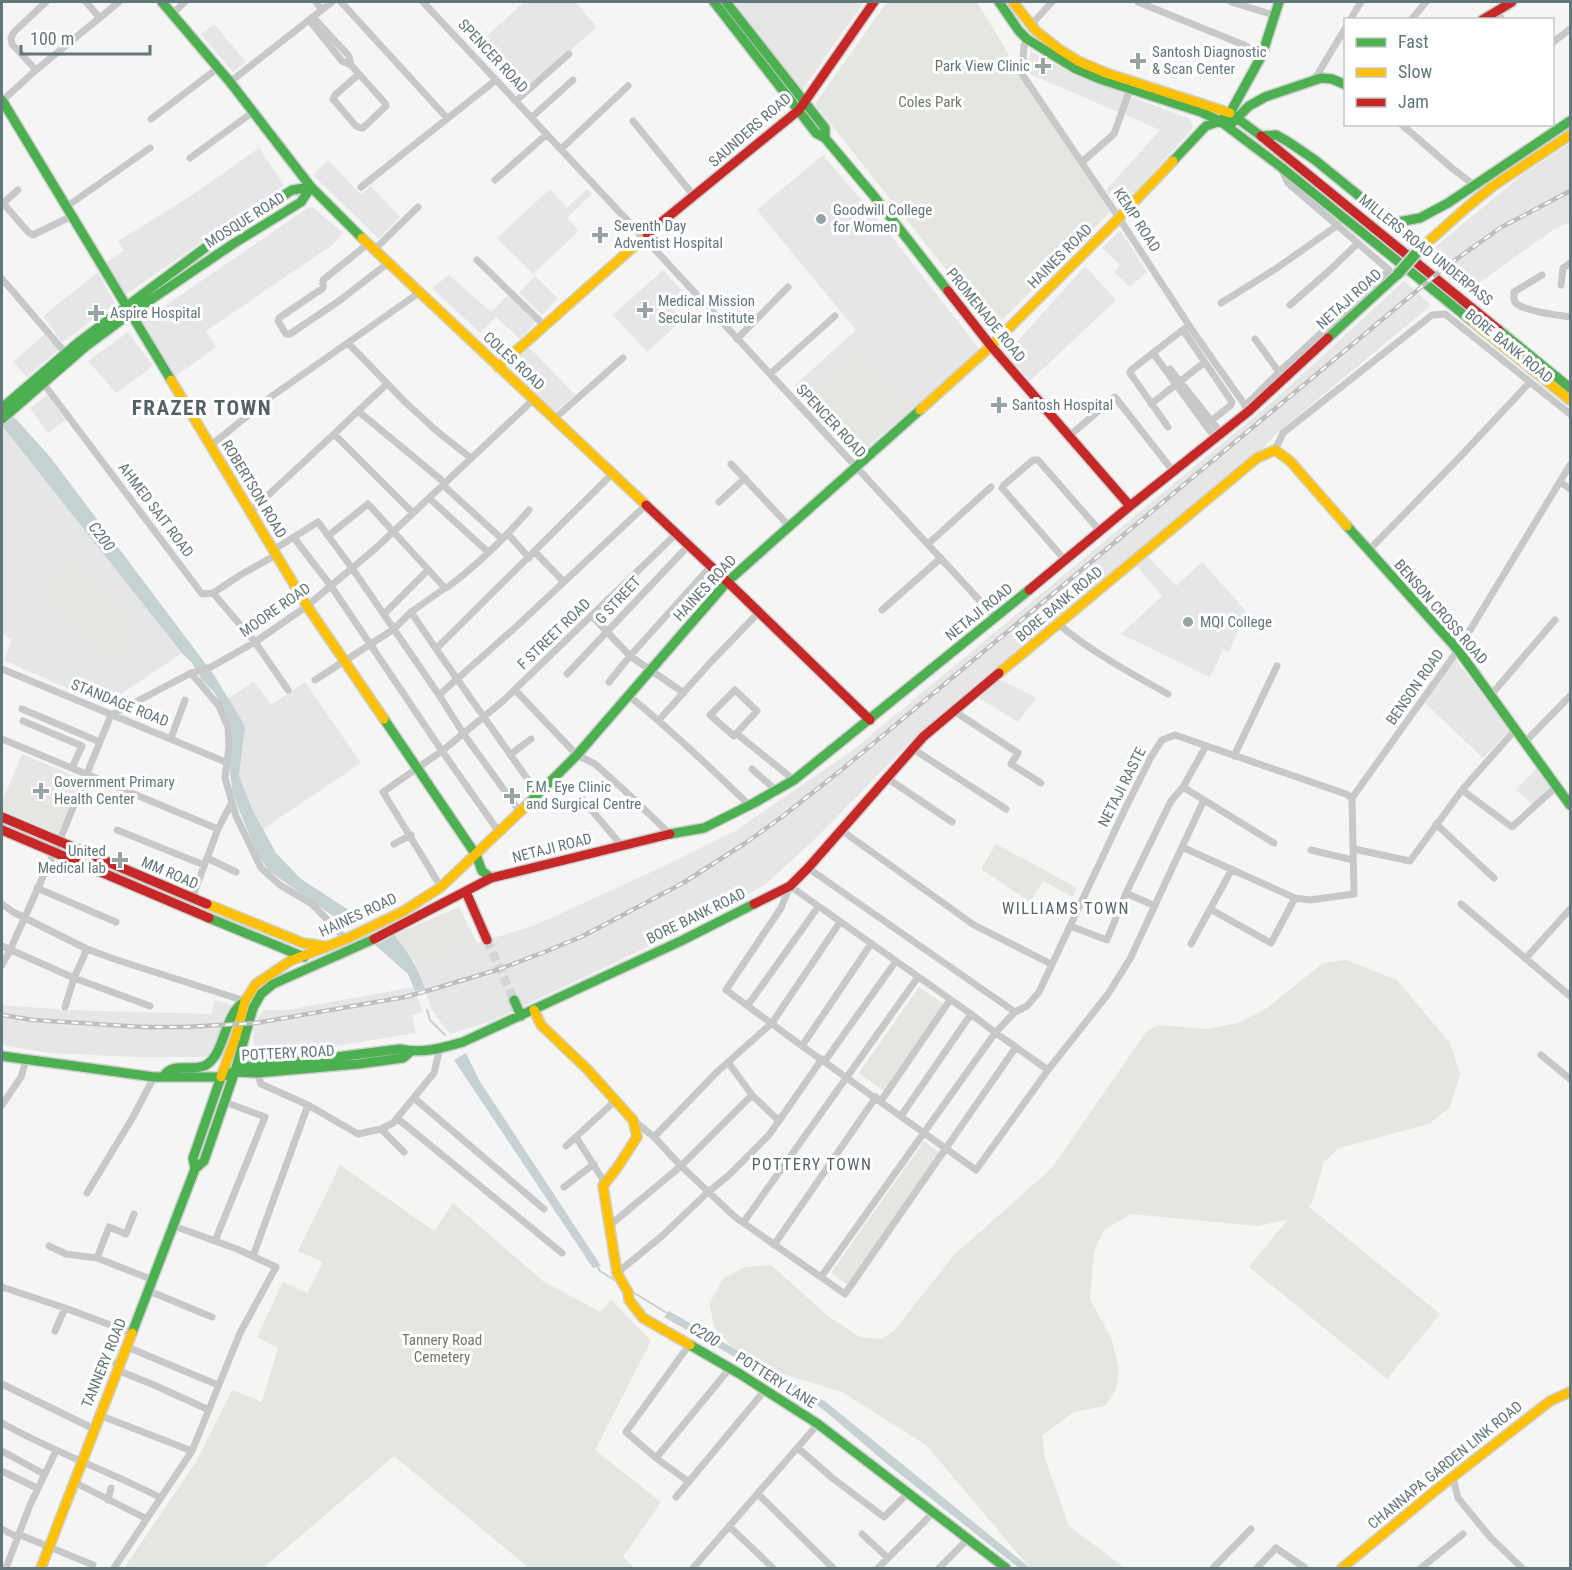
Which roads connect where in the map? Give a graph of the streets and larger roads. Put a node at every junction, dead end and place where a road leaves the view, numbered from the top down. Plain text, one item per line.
1 (46, 2) edge
2 (86, 2) edge
3 (119, 2) edge
4 (162, 2) edge
5 (185, 2) edge
6 (316, 2) edge
7 (332, 2) edge
8 (340, 2) edge
9 (423, 2) edge
10 (714, 2) edge
11 (726, 2) edge
12 (874, 2) edge
13 (999, 2) edge
14 (1013, 2) edge
15 (1052, 2) edge
16 (1138, 2) edge
17 (1231, 2) edge
18 (1279, 2) edge
19 (1361, 2) edge
20 (1426, 2) edge
21 (1512, 2) edge
22 (1152, 5) edge
23 (322, 10) junction
24 (172, 14) junction
25 (731, 15) junction
26 (1274, 15) junction
27 (1499, 15) edge
28 (99, 17) junction
29 (311, 18) junction
30 (1351, 18) edge
31 (1413, 18) edge
32 (1030, 26) junction
33 (1570, 29) edge
34 (1344, 30) edge
35 (1027, 39) junction
36 (1554, 41) edge
37 (569, 54) dead end
38 (1262, 55) junction
39 (219, 68) junction
40 (36, 70) junction
41 (359, 74) junction
42 (496, 80) junction
43 (573, 80) dead end
44 (1314, 80) junction
45 (230, 82) junction
46 (1344, 84) edge
47 (628, 86) dead end
48 (1130, 89) junction
49 (2, 100) edge
50 (517, 100) junction
51 (802, 106) junction
52 (253, 112) junction
53 (532, 117) junction
54 (1236, 117) junction
55 (447, 118) junction
56 (151, 119) dead end
57 (633, 121) dead end
58 (1570, 121) edge
59 (1224, 124) junction
60 (1403, 126) edge
61 (547, 134) junction
62 (1570, 135) edge
63 (1261, 136) junction
64 (150, 148) dead end
65 (561, 149) junction
66 (190, 158) dead end
67 (1082, 162) junction
68 (1281, 167) junction
69 (495, 180) dead end
70 (1474, 185) junction
71 (311, 187) junction
72 (361, 187) dead end
73 (18, 190) dead end
74 (694, 196) junction
75 (2, 204) edge
76 (418, 207) dead end
77 (69, 211) junction
78 (1119, 218) junction
79 (1338, 225) junction
80 (644, 238) junction
81 (1358, 243) junction
82 (372, 246) junction
83 (477, 260) dead end
84 (388, 263) junction
85 (1570, 263) edge
86 (1542, 275) dead end
87 (2, 279) edge
88 (1561, 285) dead end
89 (788, 287) dead end
90 (420, 292) junction
91 (1221, 303) dead end
92 (1290, 305) dead end
93 (129, 310) junction
94 (836, 316) dead end
95 (1570, 317) edge
96 (545, 326) junction
97 (1186, 328) junction
98 (737, 339) junction
99 (1255, 339) dead end
100 (348, 343) junction
101 (991, 346) junction
102 (1155, 352) junction
103 (68, 356) junction
104 (623, 358) dead end
105 (1205, 362) junction
106 (498, 367) junction
107 (1279, 372) junction
108 (770, 374) junction
109 (1530, 382) junction
110 (43, 383) junction
111 (1178, 383) junction
112 (387, 384) junction
113 (1570, 388) edge
114 (533, 400) junction
115 (1570, 400) edge
116 (1151, 404) junction
117 (1247, 408) junction
118 (4, 410) edge
119 (358, 411) junction
120 (1570, 414) edge
121 (554, 419) junction
122 (1211, 421) junction
123 (1168, 427) dead end
124 (334, 434) junction
125 (1218, 435) junction
126 (1069, 436) junction
127 (210, 446) junction
128 (1275, 450) junction
129 (471, 458) junction
130 (732, 464) dead end
131 (1570, 465) edge
132 (856, 468) junction
133 (1173, 471) junction
134 (612, 474) junction
135 (745, 478) junction
136 (1560, 482) junction
137 (444, 484) junction
138 (991, 487) dead end
139 (1570, 489) edge
140 (429, 498) junction
141 (719, 502) dead end
142 (646, 506) junction
143 (1130, 506) junction
144 (529, 510) dead end
145 (250, 512) junction
146 (413, 513) junction
147 (790, 527) junction
148 (1100, 531) junction
149 (393, 532) junction
150 (508, 534) junction
151 (676, 534) junction
152 (328, 536) junction
153 (294, 538) junction
154 (502, 539) junction
155 (928, 544) junction
156 (689, 545) junction
157 (1368, 551) junction
158 (488, 552) junction
159 (275, 553) junction
160 (532, 555) junction
161 (941, 558) junction
162 (1065, 560) junction
163 (711, 566) junction
164 (352, 568) junction
165 (428, 570) junction
166 (564, 582) junction
167 (727, 582) junction
168 (331, 586) junction
169 (445, 588) junction
170 (213, 593) junction
171 (307, 606) junction
172 (882, 610) dead end
173 (411, 612) junction
174 (759, 612) junction
175 (384, 614) junction
176 (592, 616) junction
177 (996, 618) junction
178 (1555, 620) dead end
179 (1058, 624) junction
180 (394, 629) junction
181 (606, 632) junction
182 (255, 642) junction
183 (370, 645) junction
184 (436, 650) junction
185 (1458, 650) junction
186 (630, 656) junction
187 (344, 661) junction
188 (1277, 666) dead end
189 (2, 669) edge
190 (650, 671) junction
191 (190, 673) junction
192 (567, 674) dead end
193 (315, 680) dead end
194 (456, 680) junction
195 (609, 682) dead end
196 (288, 690) dead end
197 (515, 690) junction
198 (684, 693) junction
199 (1168, 694) dead end
200 (439, 695) junction
201 (1491, 695) junction
202 (629, 696) junction
203 (1570, 696) edge
204 (185, 700) dead end
205 (22, 709) dead end
206 (954, 711) junction
207 (111, 715) junction
208 (483, 717) junction
209 (659, 720) junction
210 (870, 720) junction
211 (23, 721) dead end
212 (1516, 729) junction
213 (463, 733) junction
214 (737, 734) junction
215 (171, 738) junction
216 (2, 739) edge
217 (531, 739) dead end
218 (100, 742) junction
219 (1525, 742) junction
220 (1206, 746) junction
221 (913, 749) junction
222 (442, 751) junction
223 (510, 755) junction
224 (577, 755) junction
225 (1234, 756) junction
226 (228, 763) junction
227 (72, 768) junction
228 (417, 768) junction
229 (752, 769) dead end
230 (88, 774) junction
231 (887, 778) junction
232 (794, 780) junction
233 (1041, 783) dead end
234 (1557, 786) junction
235 (1183, 787) junction
236 (1462, 790) junction
237 (777, 791) junction
238 (538, 794) junction
239 (1352, 798) junction
240 (583, 800) dead end
241 (1204, 800) junction
242 (232, 802) junction
243 (1570, 805) edge
244 (750, 806) junction
245 (1006, 808) dead end
246 (520, 812) junction
247 (2, 817) edge
248 (952, 822) dead end
249 (1436, 824) junction
250 (2, 830) edge
251 (117, 830) dead end
252 (218, 830) junction
253 (841, 830) junction
254 (499, 832) junction
255 (670, 834) junction
256 (411, 835) junction
257 (59, 842) junction
258 (1274, 843) dead end
259 (394, 844) dead end
260 (622, 846) junction
261 (1182, 847) junction
262 (1354, 849) junction
263 (1311, 850) dead end
264 (53, 854) junction
265 (476, 855) junction
266 (1353, 860) junction
267 (206, 862) junction
268 (808, 867) junction
269 (1232, 869) junction
270 (236, 872) dead end
271 (492, 878) junction
272 (1494, 878) dead end
273 (790, 886) junction
274 (441, 887) junction
275 (38, 888) junction
276 (466, 892) junction
277 (1125, 893) junction
278 (192, 898) junction
279 (1295, 898) junction
280 (2, 904) edge
281 (1461, 904) dead end
282 (1155, 906) junction
283 (818, 907) junction
284 (1210, 909) junction
285 (1570, 909) edge
286 (24, 917) junction
287 (840, 921) junction
288 (116, 922) dead end
289 (1070, 926) junction
290 (346, 939) junction
291 (487, 940) tunnel mouth
292 (871, 944) junction
293 (1191, 944) dead end
294 (330, 945) junction
295 (2, 946) edge
296 (87, 949) junction
297 (10, 950) junction
298 (303, 956) junction
299 (1526, 958) junction
300 (896, 961) junction
301 (319, 963) junction
302 (2, 964) edge
303 (1051, 964) junction
304 (918, 977) junction
305 (74, 978) junction
306 (1570, 996) edge
307 (513, 1000) tunnel mouth
308 (557, 1000) joint
309 (950, 1000) junction
310 (245, 1001) junction
311 (748, 1005) junction
312 (65, 1006) dead end
313 (150, 1006) dead end
314 (534, 1010) junction
315 (1015, 1012) junction
316 (971, 1014) junction
317 (521, 1016) junction
318 (772, 1023) junction
319 (995, 1033) junction
320 (447, 1046) junction
321 (802, 1046) junction
322 (1016, 1047) junction
323 (410, 1052) junction
324 (1541, 1055) dead end
325 (2, 1056) edge
326 (824, 1060) junction
327 (26, 1061) junction
328 (728, 1062) junction
329 (1048, 1070) junction
330 (235, 1071) junction
331 (257, 1073) junction
332 (847, 1076) junction
333 (159, 1077) junction
334 (221, 1077) junction
335 (1570, 1079) edge
336 (752, 1095) junction
337 (414, 1098) junction
338 (878, 1099) junction
339 (615, 1101) junction
340 (225, 1102) junction
341 (2, 1105) edge
342 (308, 1105) junction
343 (901, 1116) junction
344 (397, 1118) junction
345 (633, 1120) junction
346 (779, 1121) junction
347 (381, 1129) junction
348 (924, 1132) junction
349 (576, 1137) junction
350 (654, 1137) junction
351 (566, 1146) dead end
352 (946, 1148) junction
353 (404, 1152) dead end
354 (594, 1164) junction
355 (681, 1166) junction
356 (195, 1169) junction
357 (605, 1183) junction
358 (564, 1187) dead end
359 (708, 1192) junction
360 (87, 1193) dead end
361 (544, 1209) dead end
362 (134, 1214) dead end
363 (743, 1223) junction
364 (174, 1226) junction
365 (609, 1226) junction
366 (215, 1241) junction
367 (774, 1245) junction
368 (49, 1246) dead end
369 (562, 1253) dead end
370 (253, 1256) junction
371 (97, 1258) junction
372 (617, 1273) junction
373 (820, 1277) junction
374 (153, 1280) junction
375 (2, 1287) edge
376 (149, 1291) junction
377 (65, 1308) junction
378 (212, 1317) dead end
379 (55, 1331) dead end
380 (132, 1333) junction
381 (689, 1345) junction
382 (127, 1347) junction
383 (102, 1358) dead end
384 (118, 1367) junction
385 (730, 1368) junction
386 (2, 1384) edge
387 (218, 1385) junction
388 (765, 1390) junction
389 (1570, 1392) edge
390 (209, 1410) junction
391 (99, 1415) junction
392 (2, 1423) edge
393 (818, 1424) junction
394 (94, 1429) junction
395 (798, 1448) junction
396 (56, 1451) junction
397 (192, 1451) junction
398 (2, 1452) edge
399 (656, 1458) junction
400 (81, 1462) junction
401 (2, 1470) edge
402 (44, 1474) junction
403 (1453, 1478) junction
404 (74, 1482) junction
405 (689, 1482) junction
406 (38, 1488) junction
407 (111, 1488) dead end
408 (908, 1492) junction
409 (758, 1494) junction
410 (676, 1497) dead end
411 (161, 1498) junction
412 (108, 1500) junction
413 (933, 1512) junction
414 (147, 1519) junction
415 (729, 1526) junction
416 (2, 1529) edge
417 (1251, 1529) dead end
418 (862, 1534) dead end
419 (1463, 1534) dead end
420 (18, 1536) junction
421 (968, 1539) junction
422 (49, 1548) junction
423 (886, 1560) junction
424 (93, 1565) dead end
425 (696, 1566) edge
426 (1003, 1566) edge
427 (940, 1568) edge
428 (6, 1569) edge
429 (41, 1569) edge
430 (114, 1569) edge
431 (705, 1569) edge
432 (773, 1569) edge
433 (833, 1569) edge
434 (878, 1569) edge
435 (891, 1569) edge
436 (1213, 1569) edge
437 (1257, 1569) edge
438 (1305, 1569) edge
439 (1342, 1569) edge
440 (1421, 1569) edge
441 (1522, 1569) edge

1 - 40 street
2 - 28 street
3 - 28 street
4 - 24 street, COLES ROAD
5 - 24 street
6 - 23 street
7 - 23 street
8 - 55 street
9 - 42 street, SPENCER ROAD
10 - 25 street, PROMENADE ROAD
11 - 25 street, PROMENADE ROAD
12 - 51 street, SAUNDERS ROAD
13 - 35 street, MILLERS ROAD UNDERPASS
14 - 32 street, MILLERS ROAD UNDERPASS
15 - 32 street
16 - 22 street
17 - 26 street
18 - 26 street
19 - 30 street
20 - 31 street
21 - 27 street
22 - 38 street
23 - 29 street
24 - 39 street, COLES ROAD
25 - 51 street, PROMENADE ROAD
26 - 38 street
28 - 40 street
29 - 41 street
29 - 45 street
32 - 54 street, MILLERS ROAD UNDERPASS
33 - 36 street
34 - 44 street
35 - 48 street, MILLERS ROAD UNDERPASS
35 - 67 street, KEMP ROAD
37 - 50 street
38 - 54 street
39 - 45 street, COLES ROAD
39 - 56 street
40 - 49 street
41 - 41 street
42 - 50 street, SPENCER ROAD
42 - 55 street
43 - 53 street
44 - 46 street
44 - 54 street, HAINES ROAD
45 - 52 street, COLES ROAD
47 - 65 street
48 - 59 street, MILLERS ROAD UNDERPASS
48 - 67 street
49 - 77 street, ROBERTSON ROAD
50 - 53 street, SPENCER ROAD
51 - 74 street, SAUNDERS ROAD
51 - 101 street, PROMENADE ROAD
52 - 66 street
52 - 71 street, COLES ROAD
53 - 61 street, SPENCER ROAD
54 - 59 street, HAINES ROAD
54 - 63 street, MILLERS ROAD UNDERPASS
55 - 72 street
57 - 74 street
58 - 70 street
59 - 68 street, MILLERS ROAD UNDERPASS
59 - 78 street, HAINES ROAD
60 - 70 street
61 - 65 street, SPENCER ROAD
61 - 69 street
62 - 117 street, NETAJI ROAD, bridge
63 - 70 street
63 - 113 street, MILLERS ROAD UNDERPASS
64 - 77 street
65 - 80 street, SPENCER ROAD
67 - 78 street, KEMP ROAD
68 - 79 street
68 - 115 street, MILLERS ROAD UNDERPASS
71 - 82 street, COLES ROAD
71 - 93 street, MOSQUE ROAD
73 - 75 street
74 - 80 street, SAUNDERS ROAD
75 - 77 street
76 - 82 street
77 - 93 street, ROBERTSON ROAD
78 - 97 street, KEMP ROAD
78 - 101 street, HAINES ROAD
79 - 81 street
79 - 91 street
80 - 96 street, SAUNDERS ROAD
80 - 98 street, SPENCER ROAD
81 - 92 street
81 - 107 street
82 - 84 street, COLES ROAD
82 - 84 street
83 - 96 street
84 - 90 street, COLES ROAD
85 - 88 street
86 - 95 street
87 - 103 street
89 - 98 street
90 - 100 street
90 - 106 street, COLES ROAD
93 - 103 street, MOSQUE ROAD
93 - 127 street, ROBERTSON ROAD
94 - 108 street
96 - 106 street, SAUNDERS ROAD
97 - 102 street
97 - 105 street
97 - 117 street, KEMP ROAD
98 - 108 street, SPENCER ROAD
99 - 107 street
100 - 112 street
100 - 127 street
101 - 126 street, PROMENADE ROAD
101 - 132 street, HAINES ROAD
102 - 111 street
102 - 116 street
103 - 110 street, MOSQUE ROAD
103 - 118 street, MOSQUE ROAD
104 - 121 street
105 - 111 street
105 - 122 street
106 - 114 street, COLES ROAD
107 - 117 street
108 - 132 street, SPENCER ROAD
109 - 120 street, BORE BANK ROAD
109 - 128 street, BORE BANK ROAD
109 - 157 street
110 - 118 street, MOSQUE ROAD
110 - 170 street, AHMED SAIT ROAD
111 - 116 street
111 - 122 street
111 - 125 street
112 - 119 street
112 - 129 street
114 - 121 street, COLES ROAD
114 - 129 street, MOORE ROAD
116 - 123 street
117 - 125 street, NETAJI ROAD
119 - 124 street
119 - 137 street
121 - 134 street, COLES ROAD
122 - 125 street
124 - 145 street
124 - 146 street
125 - 133 street, NETAJI ROAD
126 - 133 street
126 - 143 street, PROMENADE ROAD
127 - 145 street, ROBERTSON ROAD
128 - 157 street, BENSON CROSS ROAD
128 - 179 street, BORE BANK ROAD
129 - 137 street, MOORE ROAD
130 - 135 street
131 - 136 street, BENSON ROAD
132 - 147 street, HAINES ROAD
132 - 155 street, SPENCER ROAD
133 - 143 street, NETAJI ROAD
134 - 142 street, COLES ROAD
134 - 160 street
135 - 141 street
135 - 147 street
136 - 139 street
136 - 185 street, BENSON ROAD
137 - 140 street, MOORE ROAD
137 - 154 street
138 - 155 street
140 - 146 street, MOORE ROAD
140 - 158 street
142 - 151 street, COLES ROAD
142 - 166 street
143 - 148 street, NETAJI ROAD
144 - 150 street
145 - 159 street, ROBERTSON ROAD
146 - 149 street, MOORE ROAD
147 - 167 street, HAINES ROAD
148 - 162 street, NETAJI ROAD
148 - 162 street
149 - 152 street
149 - 164 street, MOORE ROAD
149 - 165 street
150 - 154 street
150 - 160 street
151 - 156 street, COLES ROAD
151 - 176 street, F STREET ROAD
152 - 153 street
152 - 164 street
153 - 159 street
153 - 168 street
154 - 158 street
155 - 161 street, SPENCER ROAD
156 - 163 street, COLES ROAD
156 - 181 street, G STREET
157 - 185 street, BENSON CROSS ROAD
158 - 169 street
159 - 170 street
159 - 171 street, ROBERTSON ROAD
160 - 166 street
160 - 184 street
161 - 172 street
161 - 177 street, SPENCER ROAD
162 - 177 street, NETAJI ROAD
163 - 167 street, COLES ROAD
163 - 186 street
164 - 168 street, MOORE ROAD
164 - 175 street
165 - 169 street
165 - 175 street
166 - 194 street
167 - 174 street, COLES ROAD
167 - 190 street, HAINES ROAD
168 - 171 street, MOORE ROAD
168 - 183 street
169 - 173 street
170 - 182 street, AHMED SAIT ROAD
171 - 182 street, MOORE ROAD
171 - 187 street, ROBERTSON ROAD
173 - 180 street
173 - 184 street
174 - 198 street
174 - 210 street, COLES ROAD
175 - 180 street
176 - 181 street
176 - 197 street, F STREET ROAD
177 - 210 street, NETAJI ROAD
178 - 201 street
179 - 199 street
179 - 206 street, BORE BANK ROAD
180 - 183 street
180 - 200 street
181 - 186 street
181 - 192 street, G STREET
182 - 191 street, MOORE ROAD
182 - 196 street, AHMED SAIT ROAD
183 - 187 street
183 - 222 street
184 - 194 street
185 - 201 street, BENSON CROSS ROAD
185 - 239 street, BENSON ROAD
186 - 190 street
186 - 195 street
187 - 193 street
187 - 228 street, ROBERTSON ROAD
188 - 225 street
189 - 207 street, STANDAGE ROAD
190 - 198 street
190 - 202 street, HAINES ROAD
191 - 207 street, MOORE ROAD
191 - 226 street
194 - 200 street
194 - 208 street
197 - 208 street
197 - 224 street, F STREET ROAD
198 - 209 street
200 - 213 street
201 - 212 street, BENSON CROSS ROAD
202 - 209 street
202 - 224 street, HAINES ROAD
203 - 219 street
204 - 215 street
205 - 218 street
206 - 221 street, BORE BANK ROAD
206 - 233 street
207 - 215 street, STANDAGE ROAD
207 - 218 street
208 - 213 street
208 - 223 street
209 - 244 street
210 - 232 street, NETAJI ROAD
211 - 227 street
212 - 219 street, BENSON CROSS ROAD
212 - 236 street
213 - 222 street
213 - 246 street
214 - 214 street
214 - 232 street
215 - 226 street, STANDAGE ROAD
216 - 227 street
217 - 223 street
218 - 230 street
219 - 234 street, BENSON CROSS ROAD
220 - 225 street, NETAJI RASTE
220 - 235 street
220 - 289 street, NETAJI RASTE
221 - 231 street, BORE BANK ROAD
221 - 245 street
222 - 228 street
222 - 254 street
223 - 238 street
224 - 238 street, HAINES ROAD
224 - 255 street, F STREET ROAD
225 - 239 street, NETAJI RASTE
226 - 242 street
227 - 230 street
228 - 256 street
228 - 265 street, ROBERTSON ROAD
229 - 237 street
230 - 252 street
230 - 257 street
231 - 248 street
231 - 253 street, BORE BANK ROAD
232 - 237 street, NETAJI ROAD
234 - 236 street
234 - 243 street, BENSON CROSS ROAD
235 - 241 street
235 - 277 street
236 - 249 street
237 - 244 street, NETAJI ROAD
238 - 246 street, HAINES ROAD
239 - 262 street
240 - 260 street
241 - 258 street
241 - 261 street
242 - 252 street
242 - 290 street
244 - 255 street, NETAJI ROAD
246 - 254 street, HAINES ROAD
247 - 257 street, MM ROAD
249 - 262 street
249 - 272 street
250 - 264 street, MM ROAD
251 - 267 street
252 - 267 street
253 - 268 street, BORE BANK ROAD
253 - 303 street
254 - 265 street, HAINES ROAD
255 - 260 street, NETAJI ROAD
256 - 259 street
256 - 274 street
257 - 264 street
257 - 278 street, MM ROAD
260 - 271 street, NETAJI ROAD
261 - 269 street
261 - 282 street
262 - 266 street
263 - 266 street
264 - 275 street
264 - 298 street, MM ROAD
265 - 271 street, ROBERTSON ROAD
265 - 274 street, HAINES ROAD
266 - 279 street
267 - 270 street
267 - 278 street
268 - 273 street, BORE BANK ROAD
268 - 315 street
269 - 279 street
269 - 284 street
271 - 276 street, NETAJI ROAD
273 - 283 street
273 - 308 street, BORE BANK ROAD
273 - 311 street
274 - 290 street, HAINES ROAD
275 - 286 street
275 - 288 street
276 - 291 street
276 - 301 street, NETAJI ROAD
277 - 282 street
277 - 289 street
278 - 294 street, MM ROAD
279 - 284 street
280 - 286 street
281 - 299 street
282 - 329 street
283 - 287 street
283 - 311 street
284 - 293 street
285 - 299 street
286 - 296 street
286 - 297 street
287 - 292 street
287 - 318 street
289 - 303 street, NETAJI RASTE
290 - 294 street, HAINES ROAD
292 - 300 street
292 - 321 street
294 - 298 street, HAINES ROAD
295 - 297 street
296 - 305 street
296 - 310 street
297 - 302 street
297 - 305 street
298 - 301 street, MM ROAD
298 - 310 street, HAINES ROAD
299 - 306 street
300 - 304 street
300 - 326 street
301 - 330 street, HAINES ROAD
303 - 315 street, NETAJI RASTE
304 - 309 street
304 - 332 street
305 - 312 street
305 - 313 street
307 - 317 street
308 - 314 street, POTTERY ROAD
309 - 316 street
309 - 338 street
310 - 333 street
310 - 334 street, HAINES ROAD
311 - 318 street
314 - 317 street, POTTERY ROAD
314 - 339 street
315 - 319 street, NETAJI RASTE
316 - 319 street
316 - 343 street
317 - 320 street, POTTERY ROAD
318 - 321 street
318 - 328 street
319 - 322 street
319 - 348 street, NETAJI RASTE
320 - 323 street, POTTERY ROAD
320 - 337 street
321 - 326 street
322 - 329 street
322 - 352 street
323 - 330 street, POTTERY ROAD
323 - 331 street, POTTERY ROAD
324 - 335 street
325 - 327 street
326 - 332 street
326 - 346 street
327 - 333 street
327 - 341 street
328 - 336 street
328 - 350 street
329 - 352 street
330 - 331 street, POTTERY ROAD
330 - 334 street
330 - 340 street, TANNERY ROAD
331 - 342 street
332 - 338 street
332 - 363 street
333 - 334 street
333 - 360 street
334 - 356 street, TANNERY ROAD
336 - 346 street
336 - 355 street
337 - 344 street
337 - 361 street
338 - 343 street
338 - 367 street
339 - 345 street
339 - 349 street
340 - 356 street, TANNERY ROAD
340 - 366 street
342 - 347 street
342 - 370 street
343 - 348 street
344 - 347 street
344 - 369 street
345 - 350 street
345 - 357 street
346 - 359 street
347 - 353 street
348 - 352 street
348 - 373 street, NETAJI RASTE
349 - 351 street
349 - 354 street
350 - 355 street
352 - 373 street
354 - 357 street
354 - 358 street
355 - 359 street
355 - 365 street
356 - 364 street, TANNERY ROAD
357 - 365 street, POTTERY LANE
359 - 363 street
359 - 372 street
362 - 371 street
363 - 367 street
364 - 366 street
364 - 374 street, TANNERY ROAD
365 - 372 street, POTTERY LANE
366 - 370 street
367 - 373 street
368 - 371 street
370 - 387 street
371 - 374 street
372 - 381 street, POTTERY LANE
374 - 376 street, TANNERY ROAD
375 - 377 street
376 - 378 street
376 - 380 street, TANNERY ROAD
377 - 379 street
377 - 380 street
380 - 382 street, TANNERY ROAD
381 - 385 street, POTTERY LANE
381 - 399 street
382 - 384 street, TANNERY ROAD
382 - 387 street
383 - 384 street
384 - 390 street
384 - 391 street, TANNERY ROAD
385 - 388 street, POTTERY LANE
385 - 399 street
386 - 394 street
387 - 390 street
388 - 393 street, POTTERY LANE
388 - 405 street
389 - 403 street, CHANNAPA GARDEN LINK ROAD
390 - 397 street
391 - 394 street, TANNERY ROAD
391 - 397 street
392 - 396 street
393 - 395 street
393 - 408 street, POTTERY LANE
394 - 400 street, TANNERY ROAD
395 - 408 street
395 - 409 street
396 - 400 street
396 - 402 street
397 - 411 street
398 - 402 street
399 - 405 street
400 - 404 street, TANNERY ROAD
400 - 411 street
401 - 406 street
402 - 406 street
403 - 439 street, CHANNAPA GARDEN LINK ROAD
403 - 441 street
404 - 412 street
404 - 422 street, TANNERY ROAD
405 - 410 street
406 - 420 street
407 - 412 street
408 - 413 street, POTTERY LANE
409 - 415 street
409 - 433 street
411 - 414 street
412 - 414 street
413 - 421 street, POTTERY LANE
413 - 423 street
414 - 430 street
415 - 425 street
415 - 432 street
416 - 420 street
417 - 436 street
418 - 423 street
419 - 440 street
420 - 422 street
420 - 428 street
421 - 426 street, POTTERY LANE
421 - 427 street
422 - 424 street
422 - 429 street, TANNERY ROAD
423 - 434 street
423 - 435 street
425 - 431 street
437 - 438 street

